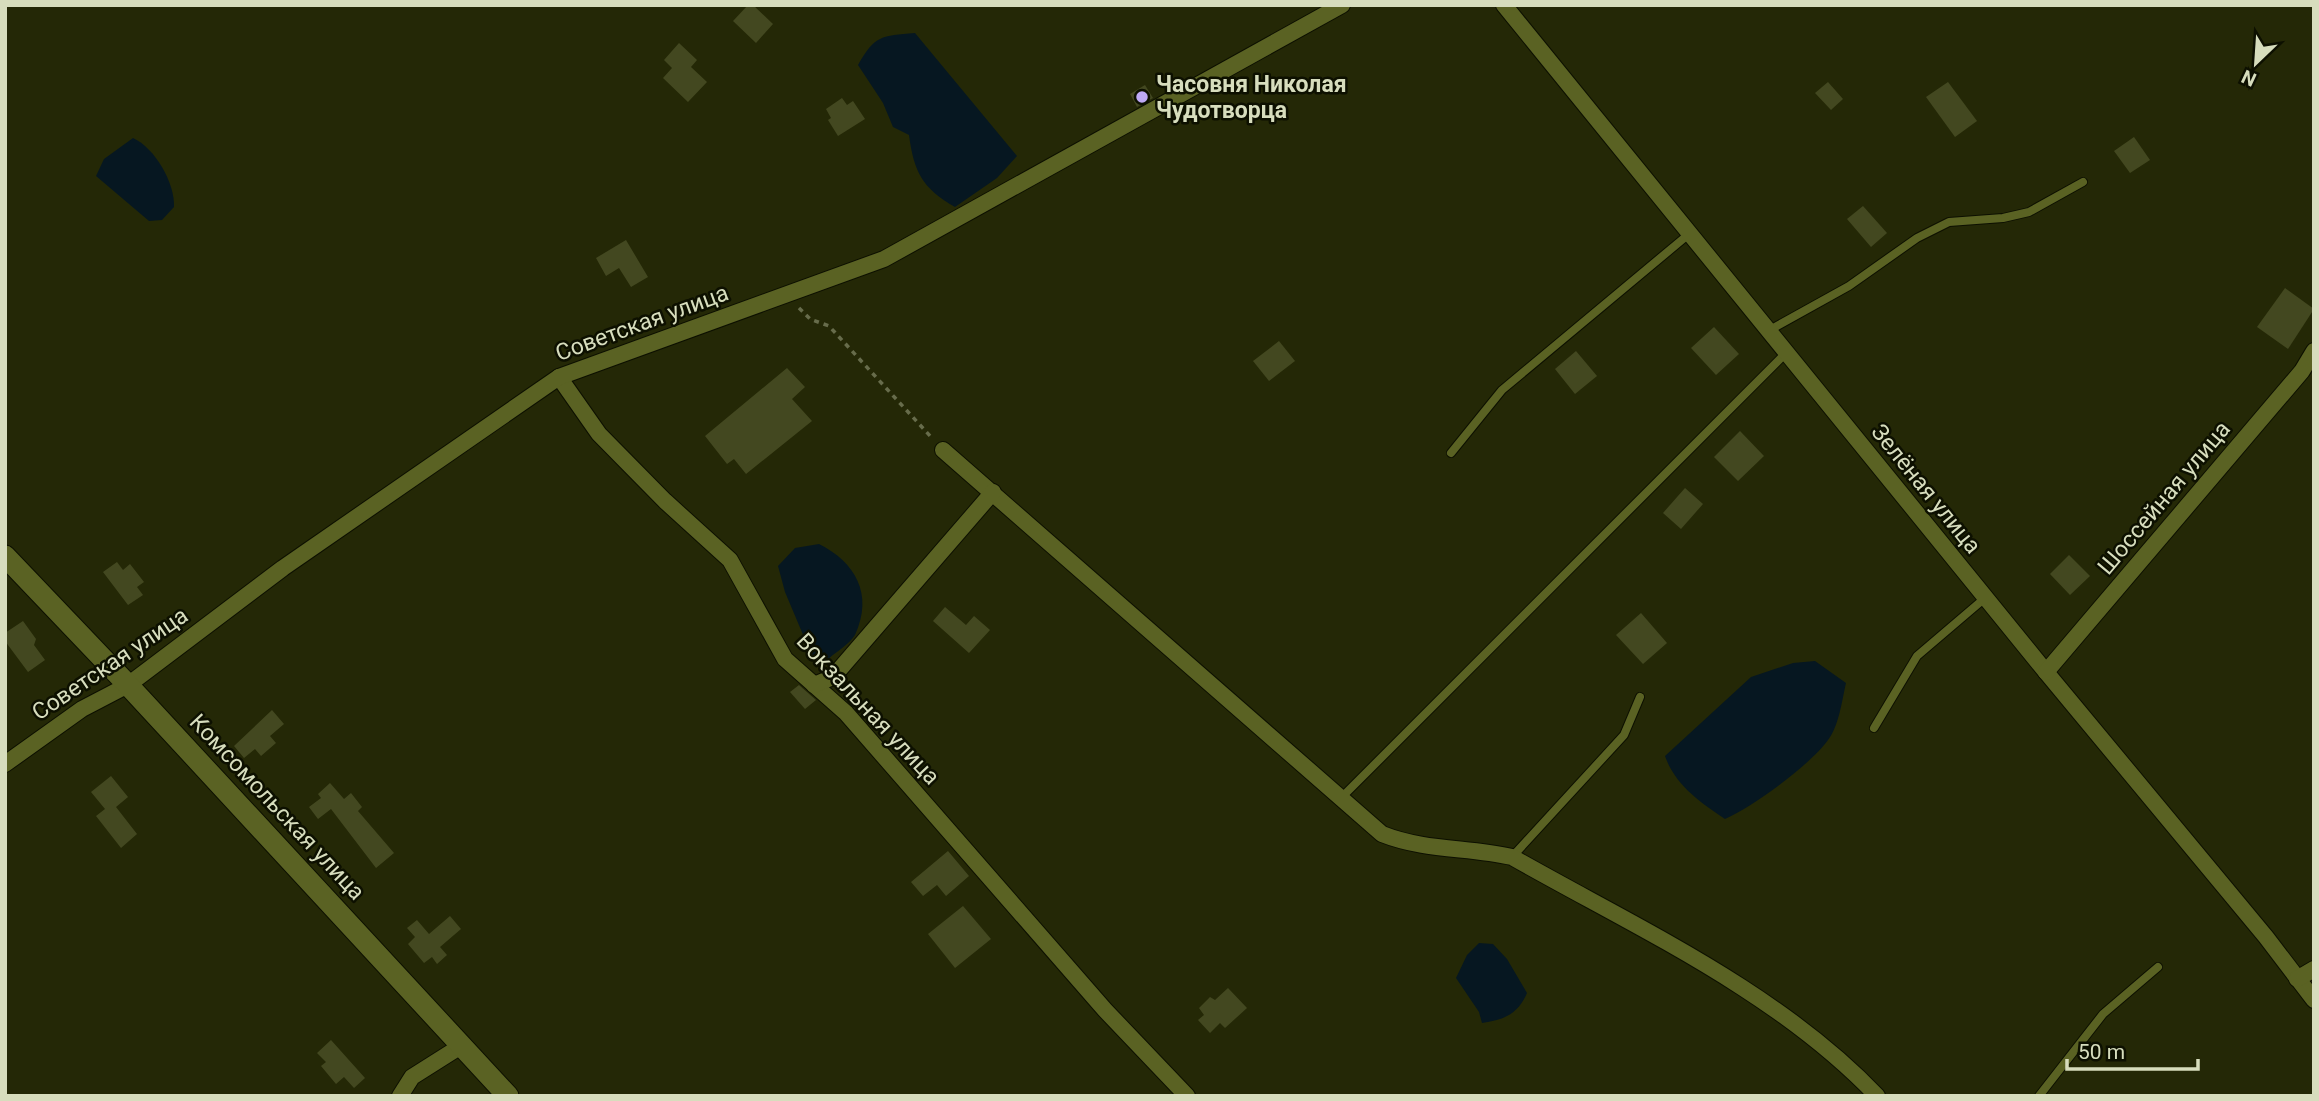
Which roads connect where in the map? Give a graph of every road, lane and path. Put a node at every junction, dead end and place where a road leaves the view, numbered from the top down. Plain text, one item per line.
1 (1342, 5) edge
2 (1504, 5) edge
3 (2083, 182) dead end
4 (1689, 234) junction
5 (787, 295) junction
6 (1768, 331) junction
7 (2314, 351) edge
8 (1786, 353) junction
9 (559, 377) junction
10 (943, 450) joint
11 (1451, 453) dead end
12 (993, 492) junction
13 (5, 556) edge
14 (1985, 598) junction
15 (2046, 672) junction
16 (128, 685) junction
17 (814, 685) junction
18 (1640, 697) dead end
19 (1874, 728) dead end
20 (5, 764) edge
21 (1342, 797) junction
22 (1512, 857) junction
23 (2158, 967) dead end
24 (2314, 969) edge
25 (2297, 979) junction
26 (2314, 1000) edge
27 (461, 1046) junction
28 (400, 1096) edge
29 (508, 1096) edge
30 (1187, 1096) edge
31 (1877, 1096) edge
32 (2039, 1096) edge

1 - 5 street, Советская улица
2 - 4 street, Зелёная улица
3 - 6 lane
4 - 6 street, Зелёная улица
4 - 11 lane
5 - 9 street, Советская улица
5 - 10 path
6 - 8 street, Зелёная улица
7 - 15 street, Шоссейная улица
8 - 14 street, Зелёная улица
8 - 21 lane
9 - 16 street, Советская улица
9 - 17 street, Вокзальная улица
10 - 12 street
12 - 17 street
12 - 21 street
13 - 16 street, Комсомольская улица
14 - 15 street, Зелёная улица
14 - 19 lane
15 - 25 street, Зелёная улица
16 - 20 street, Советская улица
16 - 27 street, Комсомольская улица
17 - 30 street, Вокзальная улица
18 - 22 lane
21 - 22 street
22 - 31 street
23 - 32 lane
24 - 25 street
25 - 26 street, Зелёная улица
27 - 28 street
27 - 29 street, Комсомольская улица

